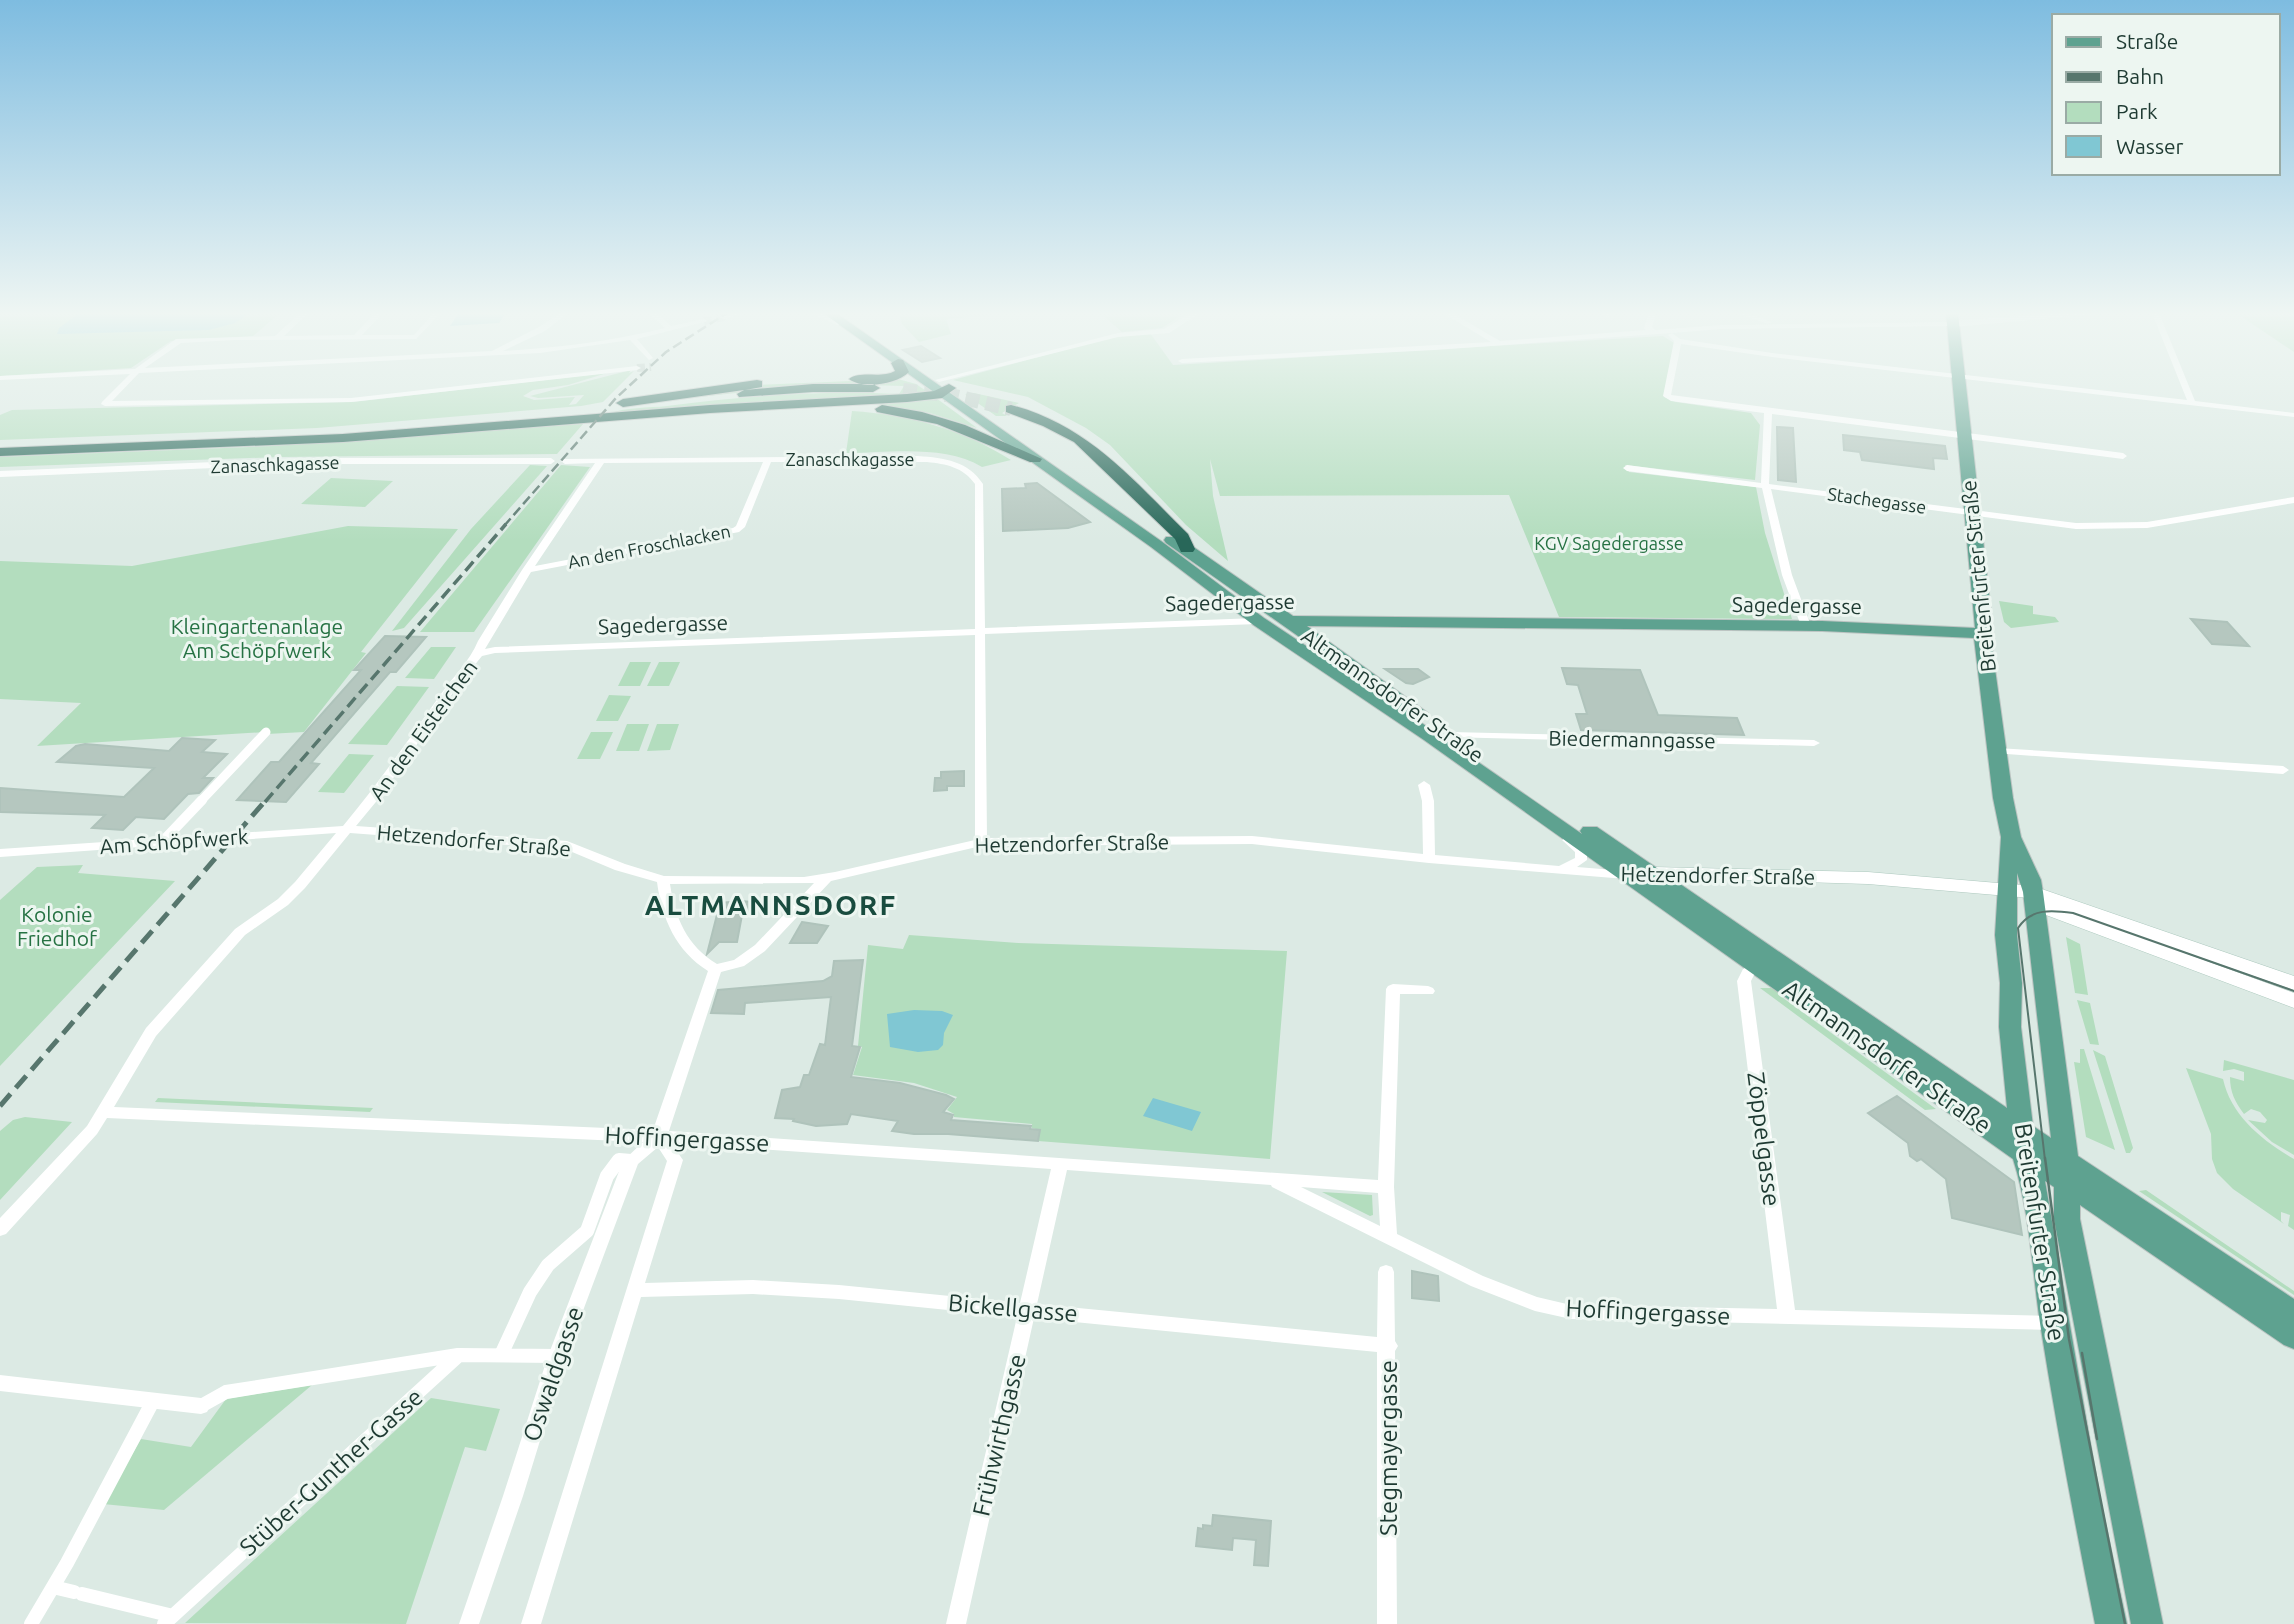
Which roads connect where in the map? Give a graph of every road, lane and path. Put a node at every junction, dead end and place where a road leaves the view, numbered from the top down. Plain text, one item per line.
1 (120, 389) edge
2 (451, 389) edge
3 (718, 389) edge
4 (940, 389) edge
5 (945, 389) edge
6 (946, 389) edge
7 (1668, 389) edge
8 (1959, 389) edge
9 (2069, 389) edge
10 (2186, 389) edge
11 (903, 390) tunnel mouth
12 (2192, 403) junction
13 (810, 405) junction
14 (1011, 409) tunnel mouth
15 (1768, 413) junction
16 (2294, 415) edge
17 (482, 421) junction
18 (1963, 435) junction
19 (0, 444) edge
20 (0, 452) edge
21 (2123, 456) dead end
22 (1035, 459) junction
23 (768, 460) junction
24 (551, 461) dead end
25 (565, 461) dead end
26 (600, 461) junction
27 (1627, 468) dead end
28 (0, 474) edge
29 (1765, 485) junction
30 (2294, 500) edge
31 (1972, 512) junction
32 (1187, 549) junction
33 (527, 570) junction
34 (1258, 621) junction
35 (1289, 621) junction
36 (1806, 626) junction
37 (982, 632) junction
38 (1982, 633) junction
39 (478, 654) junction
40 (266, 732) dead end
41 (1450, 735) junction
42 (1814, 743) dead end
43 (1997, 751) junction
44 (2283, 770) dead end
45 (1423, 785) dead end
46 (1539, 812) junction
47 (347, 830) junction
48 (2011, 837) junction
49 (163, 841) junction
50 (981, 842) junction
51 (0, 853) edge
52 (1429, 859) junction
53 (1557, 870) junction
54 (1651, 873) junction
55 (1629, 875) junction
56 (826, 878) junction
57 (663, 880) junction
58 (2008, 892) junction
59 (2039, 910) junction
60 (2078, 921) junction
61 (1766, 962) junction
62 (715, 969) junction
63 (2294, 984) edge
64 (1428, 991) dead end
65 (2294, 1001) edge
66 (103, 1112) junction
67 (659, 1137) junction
68 (2023, 1142) junction
69 (631, 1161) junction
70 (1060, 1164) junction
71 (2066, 1171) junction
72 (1271, 1179) junction
73 (1386, 1187) junction
74 (0, 1229) edge
75 (1389, 1237) junction
76 (1386, 1272) dead end
77 (636, 1290) junction
78 (1028, 1309) junction
79 (2294, 1313) edge
80 (1787, 1318) junction
81 (2054, 1323) junction
82 (2294, 1337) edge
83 (1388, 1346) junction
84 (501, 1354) junction
85 (459, 1355) junction
86 (557, 1356) junction
87 (0, 1383) edge
88 (153, 1401) junction
89 (201, 1406) joint
90 (53, 1587) junction
91 (168, 1620) edge
92 (31, 1624) edge
93 (469, 1624) edge
94 (531, 1624) edge
95 (956, 1624) edge
96 (1387, 1624) edge
97 (2111, 1624) edge
98 (2147, 1624) edge

1 - 2 street
3 - 17 highway
4 - 13 highway
5 - 22 main road, Altmannsdorfer Straße
6 - 32 main road, Altmannsdorfer Straße
7 - 15 street
8 - 18 main road, Breitenfurter Straße
9 - 12 street
10 - 12 street
11 - 17 highway
12 - 16 street
13 - 20 highway
13 - 22 highway
14 - 32 highway
15 - 18 street
15 - 29 street
17 - 19 highway
18 - 21 street
18 - 31 main road, Breitenfurter Straße
22 - 34 main road, Altmannsdorfer Straße
23 - 26 street, Zanaschkagasse
23 - 33 street, An den Froschlacken
23 - 37 street, Zanaschkagasse
24 - 28 street, Zanaschkagasse
25 - 26 street, Zanaschkagasse
26 - 33 street, An den Eisteichen
27 - 29 street, Stachegasse
29 - 31 street, Stachegasse
29 - 36 street
30 - 31 street, Stachegasse
31 - 38 main road, Breitenfurter Straße
32 - 35 main road, Altmannsdorfer Straße
33 - 39 street, An den Eisteichen
34 - 35 main road, Sagedergasse
34 - 37 street, Sagedergasse
34 - 46 main road, Altmannsdorfer Straße
35 - 36 main road, Sagedergasse
35 - 41 main road, Altmannsdorfer Straße
36 - 38 main road, Sagedergasse
37 - 39 street, Sagedergasse
37 - 50 street, Zanaschkagasse
38 - 43 main road, Breitenfurter Straße
39 - 47 street, An den Eisteichen
40 - 49 street
41 - 42 street, Biedermanngasse
41 - 54 main road, Altmannsdorfer Straße
43 - 44 street
43 - 48 main road, Breitenfurter Straße
45 - 52 street
46 - 53 street, Altmannsdorfer Straße
46 - 55 main road, Altmannsdorfer Straße
47 - 49 street, Am Schöpfwerk
47 - 57 street, Hetzendorfer Straße
47 - 66 street, An den Eisteichen
48 - 58 main road, Breitenfurter Straße
48 - 59 main road, Breitenfurter Straße
49 - 51 street, Am Schöpfwerk
50 - 52 street, Hetzendorfer Straße
50 - 56 street, Hetzendorfer Straße
52 - 53 street, Hetzendorfer Straße
53 - 55 street, Hetzendorfer Straße
54 - 55 street, Hetzendorfer Straße
54 - 58 main road, Hetzendorfer Straße
54 - 61 main road, Altmannsdorfer Straße
55 - 61 main road, Altmannsdorfer Straße
56 - 57 street, Hetzendorfer Straße
56 - 62 street
57 - 62 street
58 - 59 main road, Hetzendorfer Straße
58 - 68 main road, Breitenfurter Straße
59 - 60 main road, Hetzendorfer Straße
59 - 60 main road, Hetzendorfer Straße
59 - 63 main road, Hetzendorfer Straße
59 - 71 main road, Breitenfurter Straße
60 - 65 main road, Hetzendorfer Straße
61 - 68 main road, Altmannsdorfer Straße
61 - 80 street, Zöppelgasse
62 - 67 street
64 - 73 street
66 - 67 street, Hoffingergasse
66 - 74 street, An den Eisteichen
67 - 69 street, Oswaldgasse
67 - 70 street, Hoffingergasse
67 - 77 street
68 - 71 main road, Altmannsdorfer Straße
68 - 81 main road, Breitenfurter Straße
69 - 84 street
69 - 86 street, Oswaldgasse
70 - 72 street, Hoffingergasse
70 - 78 street, Frühwirthgasse
71 - 79 main road, Altmannsdorfer Straße
71 - 82 main road, Altmannsdorfer Straße
71 - 98 main road, Breitenfurter Straße
72 - 73 street, Hoffingergasse
72 - 75 street, Hoffingergasse
73 - 75 street
75 - 80 street, Hoffingergasse
76 - 83 street, Stegmayergasse
77 - 78 street, Bickellgasse
77 - 94 street
78 - 83 street, Bickellgasse
78 - 95 street, Frühwirthgasse
80 - 81 street, Hoffingergasse
81 - 97 main road, Breitenfurter Straße
83 - 96 street, Stegmayergasse
84 - 85 street
84 - 86 street
85 - 89 street
85 - 91 street, Stüber-Gunther-Gasse
86 - 93 street, Oswaldgasse
87 - 88 street
88 - 89 street
88 - 90 street
90 - 91 street
90 - 92 street

